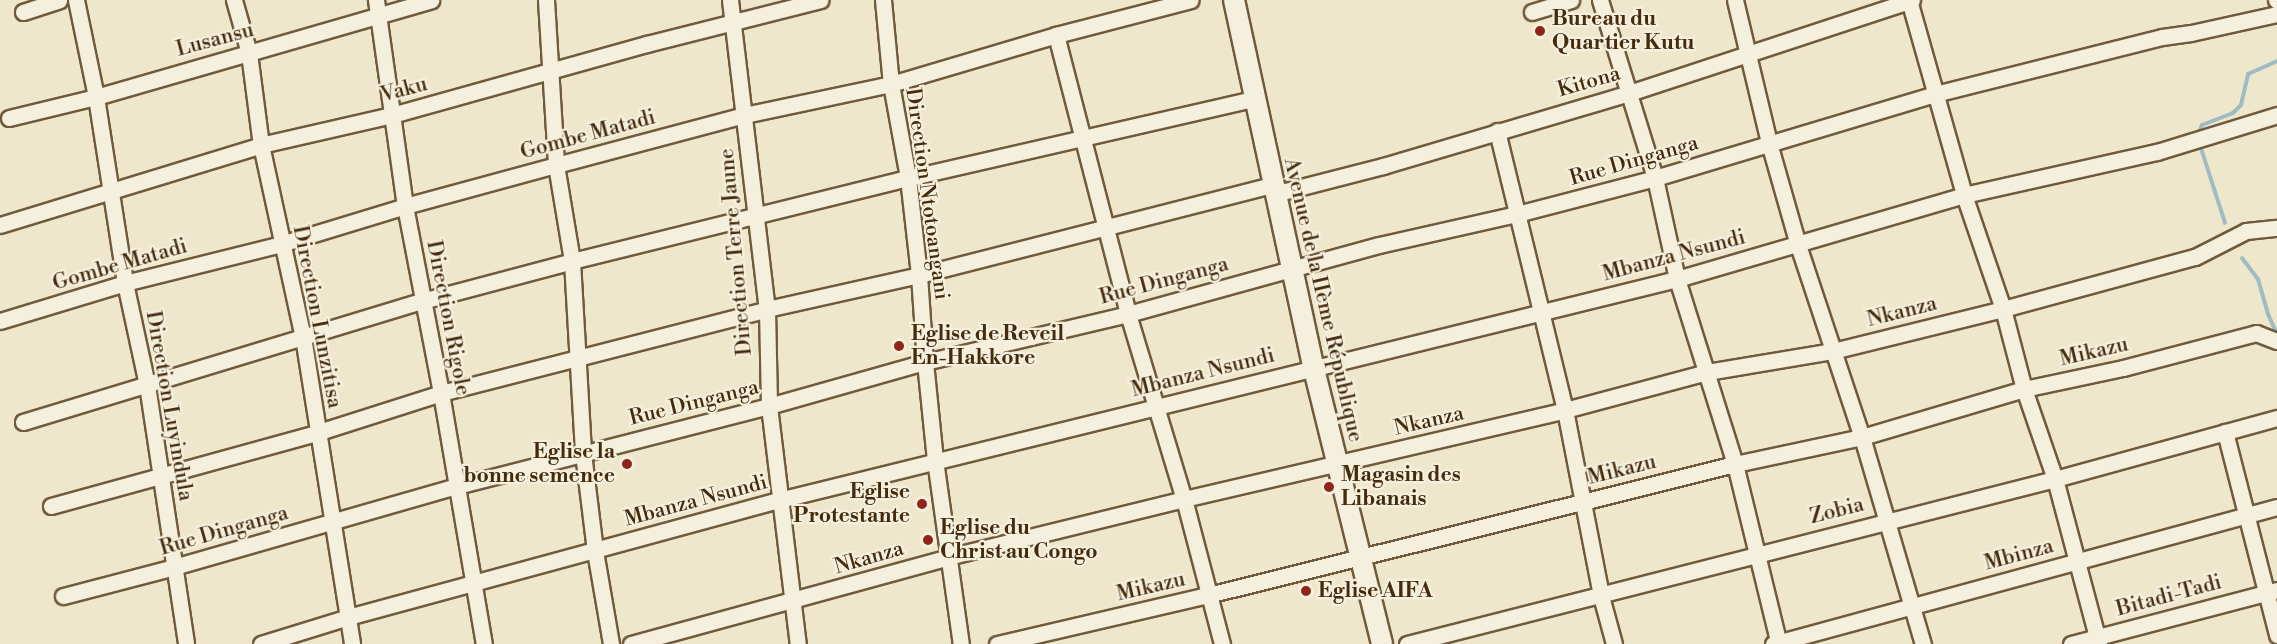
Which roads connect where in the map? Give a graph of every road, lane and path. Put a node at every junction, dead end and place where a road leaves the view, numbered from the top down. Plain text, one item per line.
1 (59, 0) edge
2 (76, 0) edge
3 (234, 0) edge
4 (376, 0) edge
5 (431, 0) edge
6 (546, 0) edge
7 (730, 0) edge
8 (820, 0) edge
9 (883, 0) edge
10 (1191, 0) edge
11 (1234, 0) edge
12 (1571, 0) edge
13 (1600, 0) edge
14 (1735, 0) edge
15 (1910, 0) edge
16 (23, 12) dead end
17 (1532, 12) dead end
18 (2277, 14) edge
19 (378, 16) junction
20 (735, 24) junction
21 (1056, 35) junction
22 (1747, 52) junction
23 (249, 53) junction
24 (551, 71) junction
25 (891, 84) junction
26 (1629, 93) junction
27 (1935, 94) junction
28 (96, 97) junction
29 (1254, 99) junction
30 (744, 115) junction
31 (2277, 115) edge
32 (392, 116) junction
33 (9, 118) dead end
34 (1497, 131) junction
35 (1084, 139) junction
36 (1769, 143) junction
37 (261, 146) junction
38 (556, 165) junction
39 (908, 178) junction
40 (1655, 178) junction
41 (1273, 190) junction
42 (112, 191) junction
43 (1964, 195) junction
44 (405, 206) junction
45 (1517, 214) junction
46 (755, 217) junction
47 (0, 225) edge
48 (1106, 227) junction
49 (2277, 228) edge
50 (281, 244) junction
51 (1798, 245) junction
52 (572, 261) junction
53 (1290, 268) junction
54 (920, 275) junction
55 (1677, 279) junction
56 (125, 283) junction
57 (422, 301) junction
58 (766, 309) junction
59 (2003, 309) junction
60 (1539, 312) junction
61 (1128, 314) junction
62 (0, 321) edge
63 (303, 337) junction
64 (2277, 341) edge
65 (1833, 351) junction
66 (577, 357) junction
67 (924, 362) junction
68 (1314, 369) junction
69 (1707, 372) junction
70 (147, 385) junction
71 (2024, 389) junction
72 (441, 393) junction
73 (769, 406) junction
74 (1154, 407) junction
75 (1565, 410) junction
76 (2277, 418) edge
77 (23, 422) dead end
78 (319, 432) junction
79 (2225, 432) junction
80 (1862, 437) junction
81 (583, 453) junction
82 (935, 460) junction
83 (1735, 464) junction
84 (1336, 465) junction
85 (160, 475) junction
86 (2055, 479) junction
87 (457, 486) junction
88 (1184, 499) junction
89 (779, 500) junction
90 (1582, 502) junction
91 (51, 506) dead end
92 (2277, 507) edge
93 (2245, 515) junction
94 (1886, 520) junction
95 (333, 521) junction
96 (595, 551) junction
97 (1756, 553) junction
98 (948, 557) junction
99 (1360, 557) junction
100 (2076, 561) junction
101 (174, 567) junction
102 (473, 584) junction
103 (2271, 591) edge
104 (1208, 595) junction
105 (63, 596) dead end
106 (1601, 596) junction
107 (793, 601) junction
108 (1913, 605) junction
109 (348, 617) junction
110 (2277, 635) edge
111 (2098, 640) edge
112 (1777, 643) edge
113 (186, 644) edge
114 (261, 644) edge
115 (352, 644) edge
116 (484, 644) edge
117 (611, 644) edge
118 (631, 644) edge
119 (798, 644) edge
120 (961, 644) edge
121 (997, 644) edge
122 (1222, 644) edge
123 (1382, 644) edge
124 (1407, 644) edge
125 (1614, 644) edge
126 (1923, 644) edge
127 (2072, 644) edge

1 - 16 street
2 - 28 street, Direction Luyindula
3 - 23 street, Direction Lunzitisa
4 - 19 street, Direction Rigole
5 - 19 street, Lusansu
6 - 24 street
7 - 20 street, Direction Terre Jaune
8 - 20 street, Vaku
9 - 25 street, Direction Ntotoangani
10 - 21 street, Gombe Matadi
11 - 29 street, Avenue de la IIème République
12 - 17 street
13 - 26 street
14 - 22 street
15 - 22 street, Kitona
15 - 27 street
18 - 27 street, Rue Dinganga
19 - 23 street, Lusansu
19 - 32 street, Direction Rigole
20 - 24 street, Vaku
20 - 30 street, Direction Terre Jaune
21 - 25 street, Gombe Matadi
21 - 35 street
22 - 26 street, Kitona
22 - 36 street
23 - 28 street, Lusansu
23 - 37 street, Direction Lunzitisa
24 - 32 street, Vaku
24 - 38 street
25 - 30 street, Gombe Matadi
25 - 39 street, Direction Ntotoangani
26 - 34 street, Kitona
26 - 40 street
27 - 36 street, Rue Dinganga
27 - 43 street
28 - 33 street, Lusansu
28 - 42 street, Direction Luyindula
29 - 35 street
29 - 41 street, Avenue de la IIème République
30 - 38 street, Gombe Matadi
30 - 46 street, Direction Terre Jaune
31 - 43 street, Mbanza Nsundi
32 - 37 street, Vaku
32 - 44 street, Direction Rigole
34 - 41 street, Kitona
34 - 45 street
35 - 39 street
35 - 48 street
36 - 40 street, Rue Dinganga
36 - 51 street
37 - 42 street, Vaku
37 - 50 street, Direction Lunzitisa
38 - 44 street, Gombe Matadi
38 - 52 street
39 - 46 street
39 - 54 street, Direction Ntotoangani
40 - 45 street, Rue Dinganga
40 - 55 street
41 - 48 street, Kitona
41 - 53 street, Avenue de la IIème République
42 - 47 street, Vaku
42 - 56 street, Direction Luyindula
43 - 51 street, Mbanza Nsundi
43 - 59 street
44 - 50 street, Gombe Matadi
44 - 57 street, Direction Rigole
45 - 53 street, Rue Dinganga
45 - 60 street
46 - 52 street
46 - 58 street, Direction Terre Jaune
48 - 54 street, Kitona
48 - 61 street
49 - 59 street, Nkanza
50 - 56 street, Gombe Matadi
50 - 63 street, Direction Lunzitisa
51 - 55 street, Mbanza Nsundi
51 - 65 street
52 - 57 street
52 - 66 street
53 - 61 street, Rue Dinganga
53 - 68 street, Avenue de la IIème République
54 - 58 street, Kitona
54 - 67 street, Direction Ntotoangani
55 - 60 street, Mbanza Nsundi
55 - 69 street
56 - 62 street, Gombe Matadi
56 - 70 street, Direction Luyindula
57 - 63 street
57 - 72 street, Direction Rigole
58 - 66 street, Kitona
58 - 73 street, Direction Terre Jaune
59 - 65 street, Nkanza
59 - 71 street
60 - 68 street, Mbanza Nsundi
60 - 75 street
61 - 67 street, Rue Dinganga
61 - 74 street
63 - 70 street
63 - 78 street, Direction Lunzitisa
64 - 71 street, Mikazu
65 - 69 street, Nkanza
65 - 80 street
66 - 72 street, Kitona
66 - 81 street
67 - 73 street, Rue Dinganga
67 - 82 street, Direction Ntotoangani
68 - 74 street, Mbanza Nsundi
68 - 84 street, Avenue de la IIème République
69 - 75 street, Nkanza
69 - 83 street
70 - 77 street
70 - 85 street, Direction Luyindula
71 - 80 street, Mikazu
71 - 86 street
72 - 78 street, Kitona
72 - 87 street, Direction Rigole
73 - 81 street, Rue Dinganga
73 - 89 street, Direction Terre Jaune
74 - 82 street, Mbanza Nsundi
74 - 88 street
75 - 84 street, Nkanza
75 - 90 street
76 - 79 street, Zobia
78 - 85 street, Kitona
78 - 95 street, Direction Lunzitisa
79 - 86 street, Zobia
79 - 93 street
80 - 83 street, Mikazu
80 - 94 street
81 - 87 street, Rue Dinganga
81 - 96 street
82 - 89 street, Mbanza Nsundi
82 - 98 street, Direction Ntotoangani
83 - 90 street, Mikazu
83 - 97 street
84 - 88 street, Nkanza
84 - 99 street, Avenue de la IIème République
85 - 91 street, Kitona
85 - 101 street, Direction Luyindula
86 - 94 street, Zobia
86 - 100 street
87 - 95 street, Rue Dinganga
87 - 102 street, Direction Rigole
88 - 98 street, Nkanza
88 - 104 street
89 - 96 street, Mbanza Nsundi
89 - 107 street, Direction Terre Jaune
90 - 99 street, Mikazu
90 - 106 street
92 - 93 street, Mbinza
93 - 100 street, Mbinza
93 - 103 street
94 - 97 street, Zobia
94 - 108 street
95 - 101 street, Rue Dinganga
95 - 109 street, Direction Lunzitisa
96 - 102 street, Mbanza Nsundi
96 - 117 street
97 - 106 street, Zobia
97 - 112 street
98 - 107 street, Nkanza
98 - 120 street, Direction Ntotoangani
99 - 104 street, Mikazu
99 - 123 street, Avenue de la IIème République
100 - 108 street, Mbinza
100 - 111 street
101 - 105 street, Rue Dinganga
101 - 113 street, Direction Luyindula
102 - 109 street, Mbanza Nsundi
102 - 116 street, Direction Rigole
103 - 110 street
103 - 111 street, Bitadi-Tadi
104 - 121 street, Mikazu
104 - 122 street
106 - 124 street, Zobia
106 - 125 street
107 - 118 street, Nkanza
107 - 119 street, Direction Terre Jaune
108 - 112 street, Mbinza
108 - 126 street
109 - 114 street, Mbanza Nsundi
109 - 115 street, Direction Lunzitisa
111 - 127 street, Bitadi-Tadi

